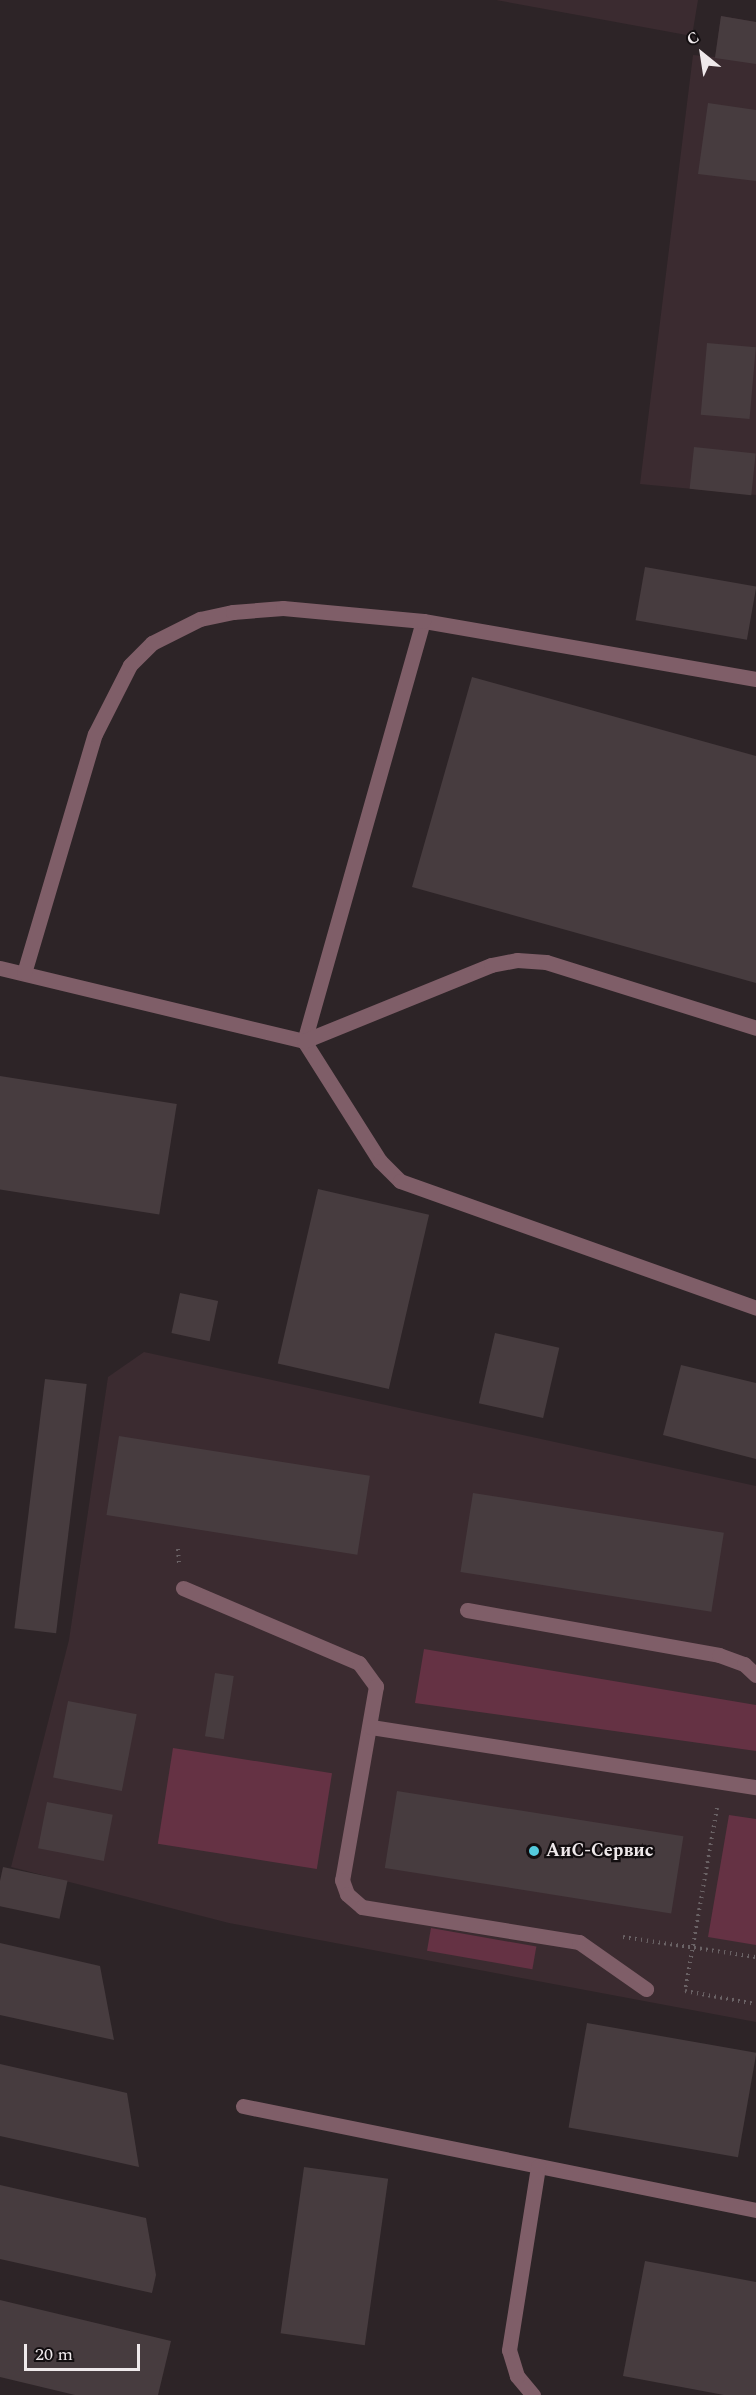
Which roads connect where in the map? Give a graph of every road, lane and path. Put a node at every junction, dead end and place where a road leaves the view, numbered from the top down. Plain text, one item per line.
1 (423, 621) junction
2 (756, 679) edge
3 (0, 968) edge
4 (24, 973) junction
5 (756, 1028) edge
6 (304, 1041) junction
7 (756, 1308) edge
8 (183, 1588) dead end
9 (467, 1610) dead end
10 (756, 1676) edge
11 (371, 1727) junction
12 (721, 1783) junction
13 (756, 1787) edge
14 (615, 1936) dead end
15 (694, 1948) junction
16 (756, 1957) edge
17 (646, 1989) dead end
18 (756, 2004) edge
19 (243, 2106) dead end
20 (538, 2166) junction
21 (756, 2210) edge
22 (533, 2395) edge

1 - 2 lane
1 - 4 lane
1 - 6 lane
3 - 4 lane
4 - 6 lane
5 - 6 lane
6 - 7 lane
8 - 11 lane
9 - 10 lane
11 - 12 lane
11 - 17 lane
12 - 13 lane
12 - 15 path
14 - 15 path
15 - 16 path
15 - 18 path
19 - 20 lane
20 - 21 lane
20 - 22 lane

